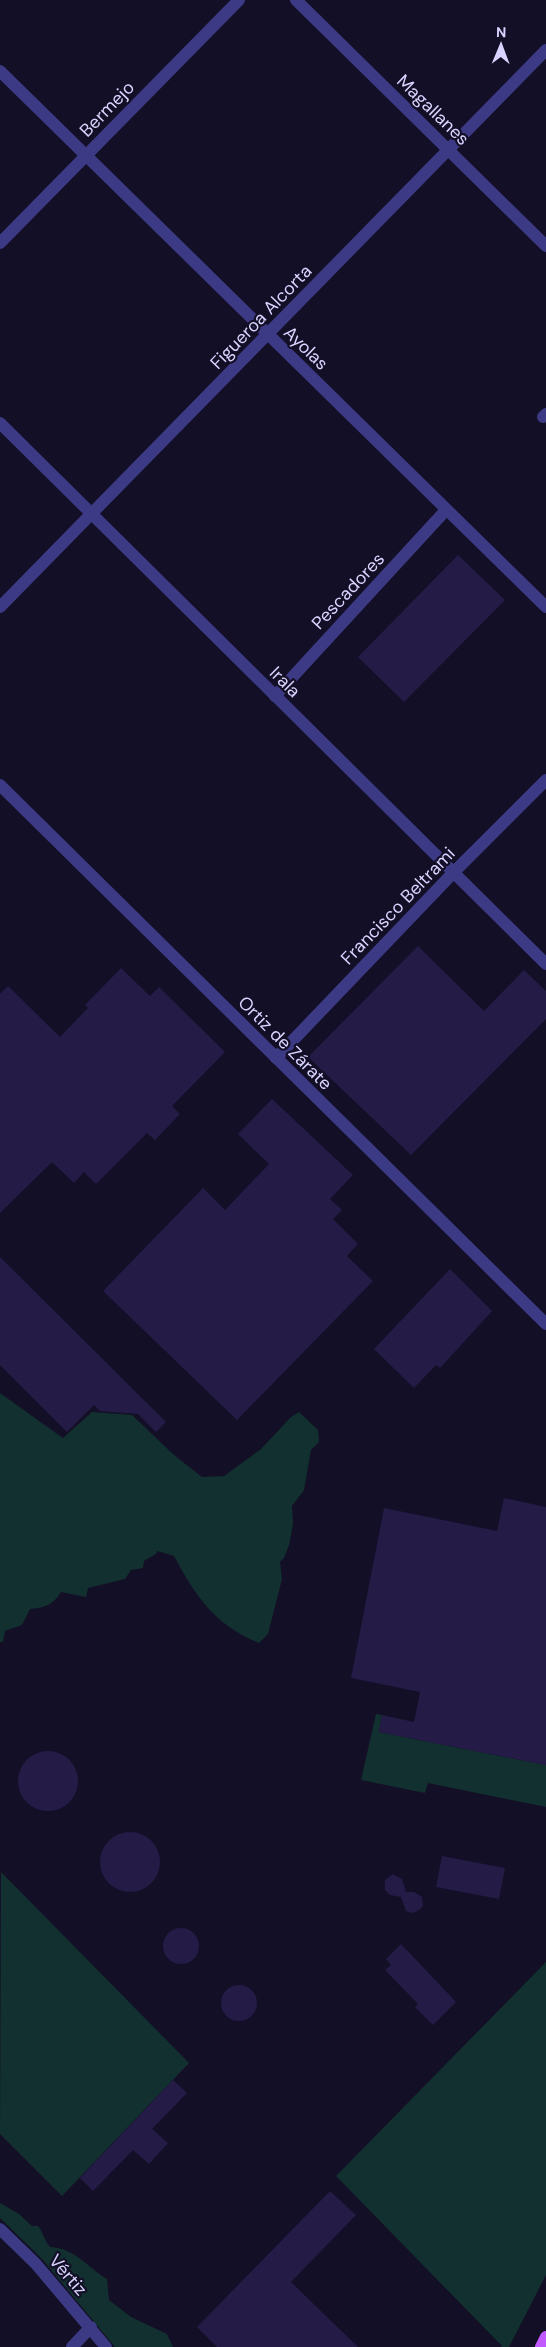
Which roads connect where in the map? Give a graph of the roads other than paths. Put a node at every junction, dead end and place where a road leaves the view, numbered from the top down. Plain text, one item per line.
1 (239, 0) edge
2 (296, 0) edge
3 (546, 50) edge
4 (0, 71) edge
5 (448, 149) junction
6 (86, 155) junction
7 (0, 243) edge
8 (546, 246) edge
9 (267, 335) junction
10 (0, 423) edge
11 (446, 510) junction
12 (92, 513) junction
13 (0, 607) edge
14 (546, 607) edge
15 (275, 696) junction
16 (546, 780) edge
17 (0, 785) edge
18 (454, 872) junction
19 (546, 964) edge
20 (276, 1058) junction
21 (546, 1324) edge
22 (0, 2229) edge
23 (91, 2327) junction
24 (546, 2337) edge
25 (72, 2347) edge
26 (106, 2347) edge
27 (541, 2347) edge

1 - 6 street, Bermejo
2 - 5 street, Magallanes
3 - 5 street, Figueroa Alcorta
4 - 6 street, Ayolas
5 - 8 street, Magallanes
5 - 9 street, Figueroa Alcorta
6 - 7 street, Bermejo
6 - 9 street, Ayolas
9 - 11 street, Ayolas
9 - 12 street, Figueroa Alcorta
10 - 12 street, Irala
11 - 14 street, Ayolas
11 - 15 street, Pescadores
12 - 13 street, Figueroa Alcorta
12 - 15 street, Irala
15 - 18 street, Irala
16 - 18 street, Francisco Beltrami
17 - 20 street, Ortiz de Zárate
18 - 19 street, Irala
18 - 20 street, Francisco Beltrami
20 - 21 street, Ortiz de Zárate
22 - 23 street, Vértiz
23 - 25 street
23 - 26 street, Vértiz
24 - 27 main road

